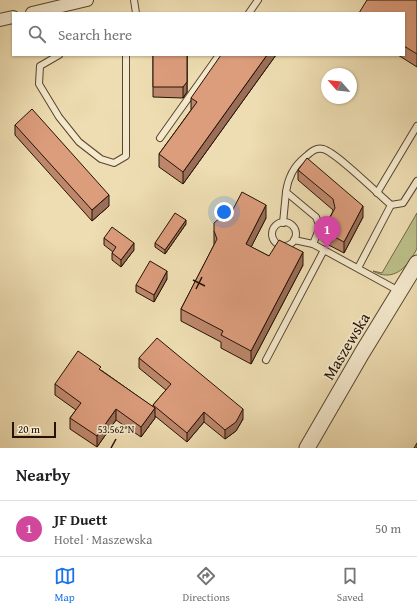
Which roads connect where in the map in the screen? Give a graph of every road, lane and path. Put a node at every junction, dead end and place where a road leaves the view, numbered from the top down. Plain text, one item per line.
1 (87, 0) edge
2 (134, 0) edge
3 (258, 0) edge
4 (36, 12) edge
5 (136, 12) edge
6 (250, 12) edge
7 (12, 17) edge
8 (0, 20) edge
9 (57, 56) edge
10 (126, 56) edge
11 (218, 56) edge
12 (417, 126) edge
13 (160, 138) dead end
14 (417, 181) edge
15 (286, 192) junction
16 (377, 193) junction
17 (391, 205) junction
18 (283, 223) junction
19 (294, 240) junction
20 (313, 244) junction
21 (324, 250) junction
22 (417, 263) edge
23 (358, 268) junction
24 (399, 291) junction
25 (266, 360) dead end
26 (307, 448) edge

1 - 4 street
2 - 5 lane
3 - 6 lane
7 - 8 street
9 - 10 lane
11 - 13 lane
12 - 16 lane
14 - 17 lane
15 - 16 lane
15 - 18 lane
15 - 20 lane
16 - 17 lane
17 - 23 lane
18 - 19 lane
18 - 19 lane
19 - 20 lane
20 - 21 lane
21 - 23 lane
21 - 25 lane
22 - 24 street, Maszewska
23 - 24 lane
24 - 26 street, Maszewska

